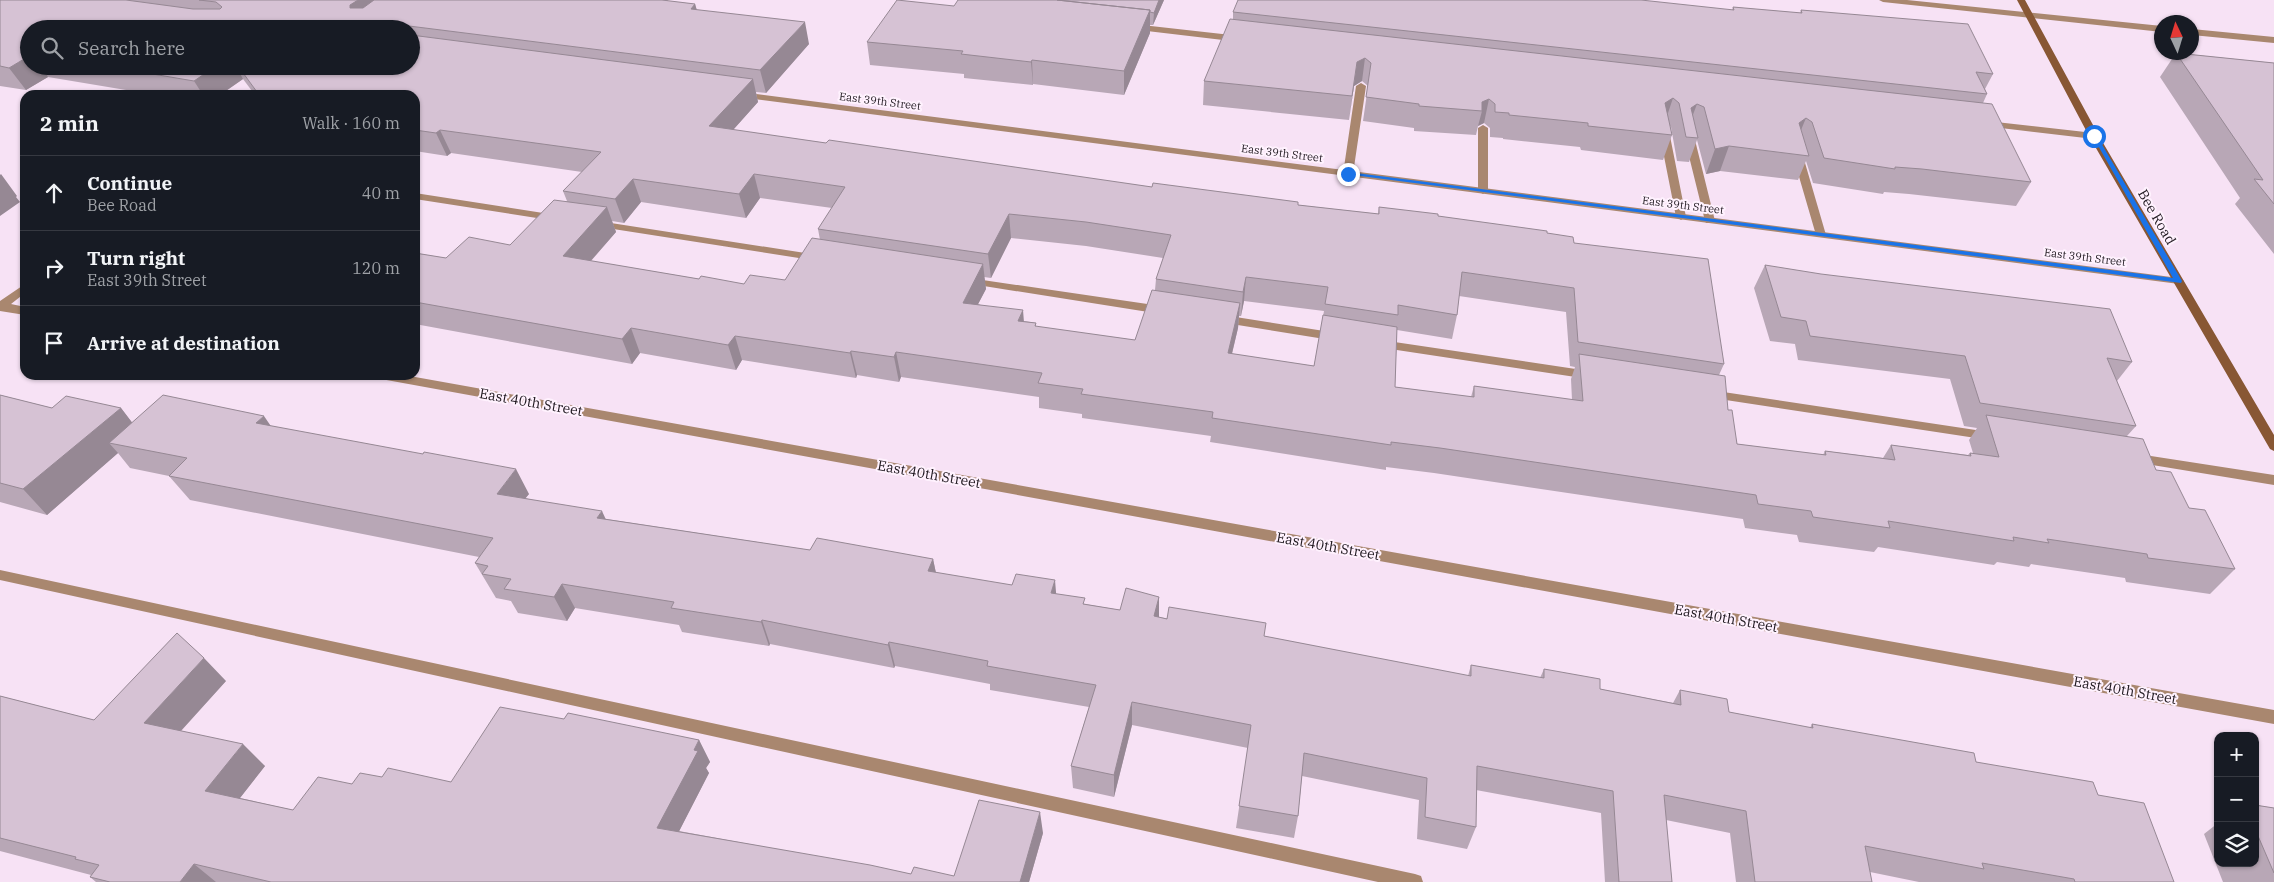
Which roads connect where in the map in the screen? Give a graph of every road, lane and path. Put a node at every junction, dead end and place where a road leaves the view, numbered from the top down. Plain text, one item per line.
1 (1883, 0) edge
2 (2021, 0) edge
3 (2028, 15) junction
4 (1121, 26) edge
5 (2154, 28) edge
6 (2199, 33) edge
7 (2274, 40) edge
8 (1250, 41) edge
9 (1361, 86) dead end
10 (727, 93) edge
11 (1975, 123) edge
12 (1664, 127) edge
13 (1482, 128) edge
14 (1689, 133) edge
15 (2094, 136) junction
16 (1795, 147) edge
17 (1348, 174) junction
18 (1483, 191) junction
19 (420, 197) edge
20 (1681, 217) junction
21 (1710, 221) junction
22 (1821, 235) junction
23 (828, 259) edge
24 (956, 279) edge
25 (2179, 281) junction
26 (20, 292) edge
27 (0, 306) edge
28 (20, 309) edge
29 (1172, 312) edge
30 (1212, 318) edge
31 (1349, 339) edge
32 (1369, 342) edge
33 (1605, 378) edge
34 (409, 380) edge
35 (1694, 391) edge
36 (1999, 438) edge
37 (2274, 446) edge
38 (2126, 457) edge
39 (2274, 480) edge
40 (0, 575) edge
41 (2274, 718) edge
42 (1415, 882) edge

1 - 3 street
2 - 3 main road, Bee Road
3 - 5 street
3 - 15 main road, Bee Road
4 - 8 street
6 - 7 street
9 - 17 street
10 - 17 street, East 39th Street
11 - 15 street
12 - 20 street
13 - 18 street
14 - 21 street
15 - 25 main road, Bee Road
16 - 22 street
17 - 18 street, East 39th Street
18 - 20 street, East 39th Street
19 - 23 street
20 - 21 street, East 39th Street
21 - 22 street, East 39th Street
22 - 25 street, East 39th Street
24 - 29 street
25 - 37 main road, Bee Road
26 - 27 street
27 - 28 street
30 - 31 street
32 - 33 street
34 - 41 street, East 40th Street
35 - 36 street
38 - 39 street
40 - 42 street

